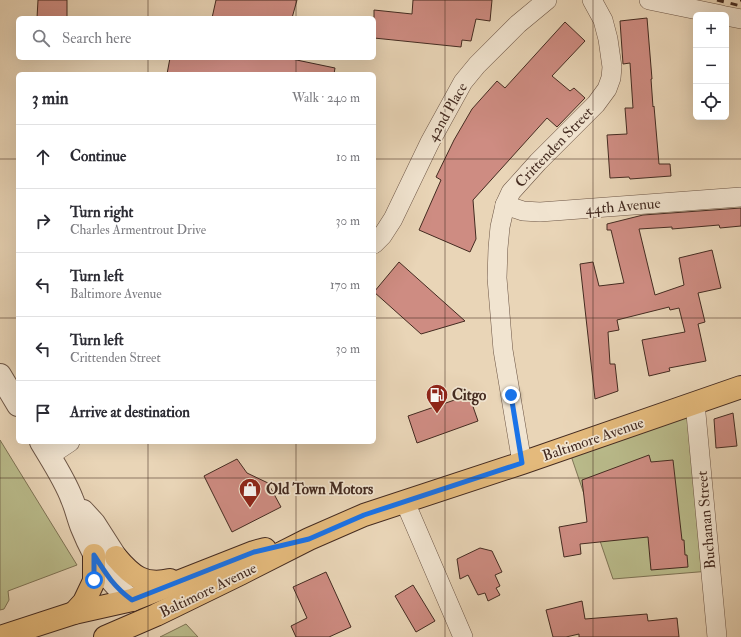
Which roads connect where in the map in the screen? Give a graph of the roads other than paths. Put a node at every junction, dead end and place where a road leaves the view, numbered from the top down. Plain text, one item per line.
1 (547, 0) edge
2 (649, 0) edge
3 (595, 1) edge
4 (707, 12) edge
5 (729, 17) edge
6 (741, 19) edge
7 (741, 197) edge
8 (505, 205) junction
9 (376, 242) edge
10 (0, 376) edge
11 (741, 387) edge
12 (16, 402) edge
13 (695, 403) junction
14 (63, 444) edge
15 (45, 449) edge
16 (522, 463) junction
17 (72, 498) junction
18 (405, 502) junction
19 (309, 539) junction
20 (94, 555) junction
21 (116, 556) junction
22 (193, 575) junction
23 (132, 600) junction
24 (187, 600) junction
25 (74, 613) junction
26 (110, 635) edge
27 (0, 637) edge
28 (463, 637) edge
29 (716, 637) edge

1 - 9 street, 42nd Place
2 - 4 street
3 - 8 street, Crittenden Street
5 - 6 street
7 - 8 street, 44th Avenue
8 - 16 street, Crittenden Street
10 - 12 street
11 - 13 main road, Baltimore Avenue
13 - 16 main road, Baltimore Avenue
13 - 29 street, Buchanan Street
14 - 15 street
15 - 17 street
16 - 18 main road, Baltimore Avenue
17 - 20 street
17 - 21 street
18 - 19 main road, Baltimore Avenue
18 - 28 street
19 - 22 main road, Baltimore Avenue
19 - 24 main road, Baltimore Avenue
20 - 23 street
20 - 25 main road
21 - 22 main road
21 - 23 street
22 - 23 main road, Baltimore Avenue
23 - 24 main road
23 - 25 main road, Baltimore Avenue
23 - 26 main road
24 - 26 main road, Baltimore Avenue
25 - 27 main road, Baltimore Avenue

